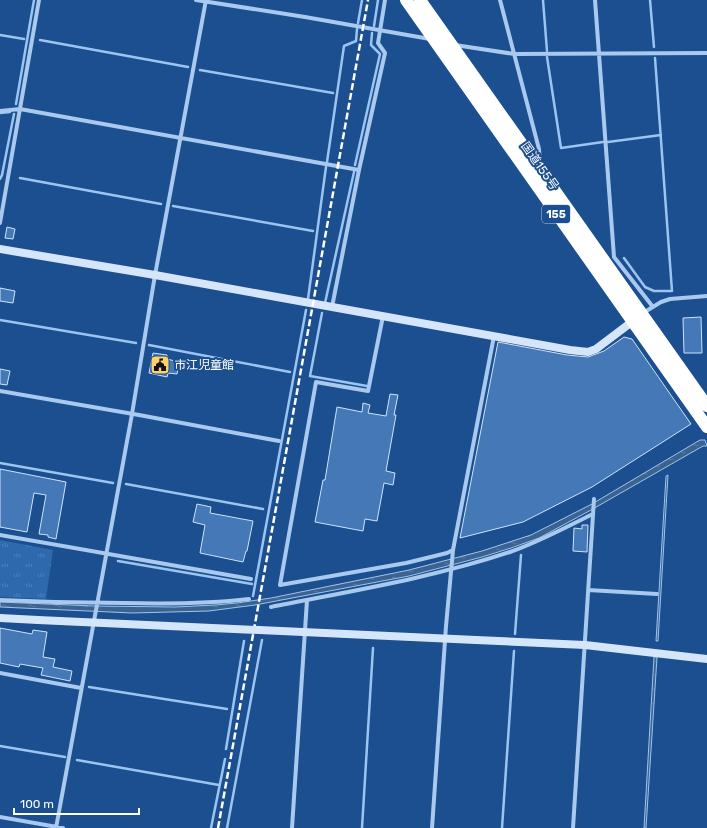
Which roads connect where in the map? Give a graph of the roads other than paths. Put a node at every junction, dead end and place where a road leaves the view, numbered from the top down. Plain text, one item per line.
1 (39, 0) edge
2 (196, 0) edge
3 (385, 0) edge
4 (406, 0) edge
5 (420, 0) edge
6 (500, 0) edge
7 (595, 0) edge
8 (206, 1) edge
9 (380, 30) junction
10 (435, 40) junction
11 (451, 44) junction
12 (599, 53) junction
13 (707, 53) edge
14 (514, 54) junction
15 (20, 109) junction
16 (0, 111) edge
17 (181, 138) junction
18 (359, 170) junction
19 (541, 170) junction
20 (0, 222) edge
21 (0, 249) edge
22 (155, 275) junction
23 (707, 296) edge
24 (332, 307) junction
25 (653, 307) junction
26 (642, 314) junction
27 (383, 316) junction
28 (632, 322) junction
29 (494, 336) junction
30 (0, 391) edge
31 (707, 406) edge
32 (132, 414) junction
33 (707, 427) edge
34 (279, 441) dead end
35 (594, 500) dead end
36 (593, 512) junction
37 (0, 535) edge
38 (453, 550) junction
39 (107, 555) junction
40 (451, 569) junction
41 (251, 579) dead end
42 (588, 590) junction
43 (657, 594) dead end
44 (248, 599) dead end
45 (0, 600) edge
46 (307, 600) junction
47 (97, 604) junction
48 (271, 607) dead end
49 (0, 618) edge
50 (585, 645) junction
51 (707, 658) edge
52 (0, 674) edge
53 (81, 688) junction
54 (0, 817) edge
55 (56, 827) edge
56 (63, 828) edge
57 (292, 828) edge
58 (432, 828) edge
59 (573, 828) edge

1 - 15 street
2 - 8 street
3 - 9 street
4 - 10 highway, 国道155号 / 155
5 - 11 highway, 国道155号 / 155
6 - 14 street
7 - 12 street
8 - 9 street
8 - 17 street
9 - 10 street
9 - 18 street
10 - 28 highway, 国道155号 / 155
11 - 14 street
11 - 19 highway, 国道155号 / 155
12 - 13 street
12 - 14 street
12 - 25 street
14 - 19 street
15 - 16 street
15 - 17 street
15 - 20 street
17 - 18 street
17 - 22 street
18 - 24 street
19 - 26 highway, 国道155号 / 155
21 - 22 street
22 - 24 street
22 - 32 street
23 - 25 street
24 - 27 street
25 - 26 street
26 - 28 street
26 - 31 highway, 国道155号 / 155
27 - 29 street
27 - 38 street
28 - 29 street
28 - 33 highway, 国道155号 / 155
29 - 38 street
30 - 32 street
32 - 34 street
32 - 39 street
35 - 36 street
36 - 40 street
36 - 42 street
37 - 39 street
38 - 40 street
39 - 41 street
39 - 47 street
40 - 46 street
40 - 58 street
42 - 43 street
42 - 50 street
44 - 47 street
45 - 47 street
46 - 48 street
46 - 57 street
47 - 53 street
49 - 50 street, bridge
50 - 51 street
50 - 59 street
52 - 53 street
53 - 55 street
54 - 55 street
55 - 56 street

